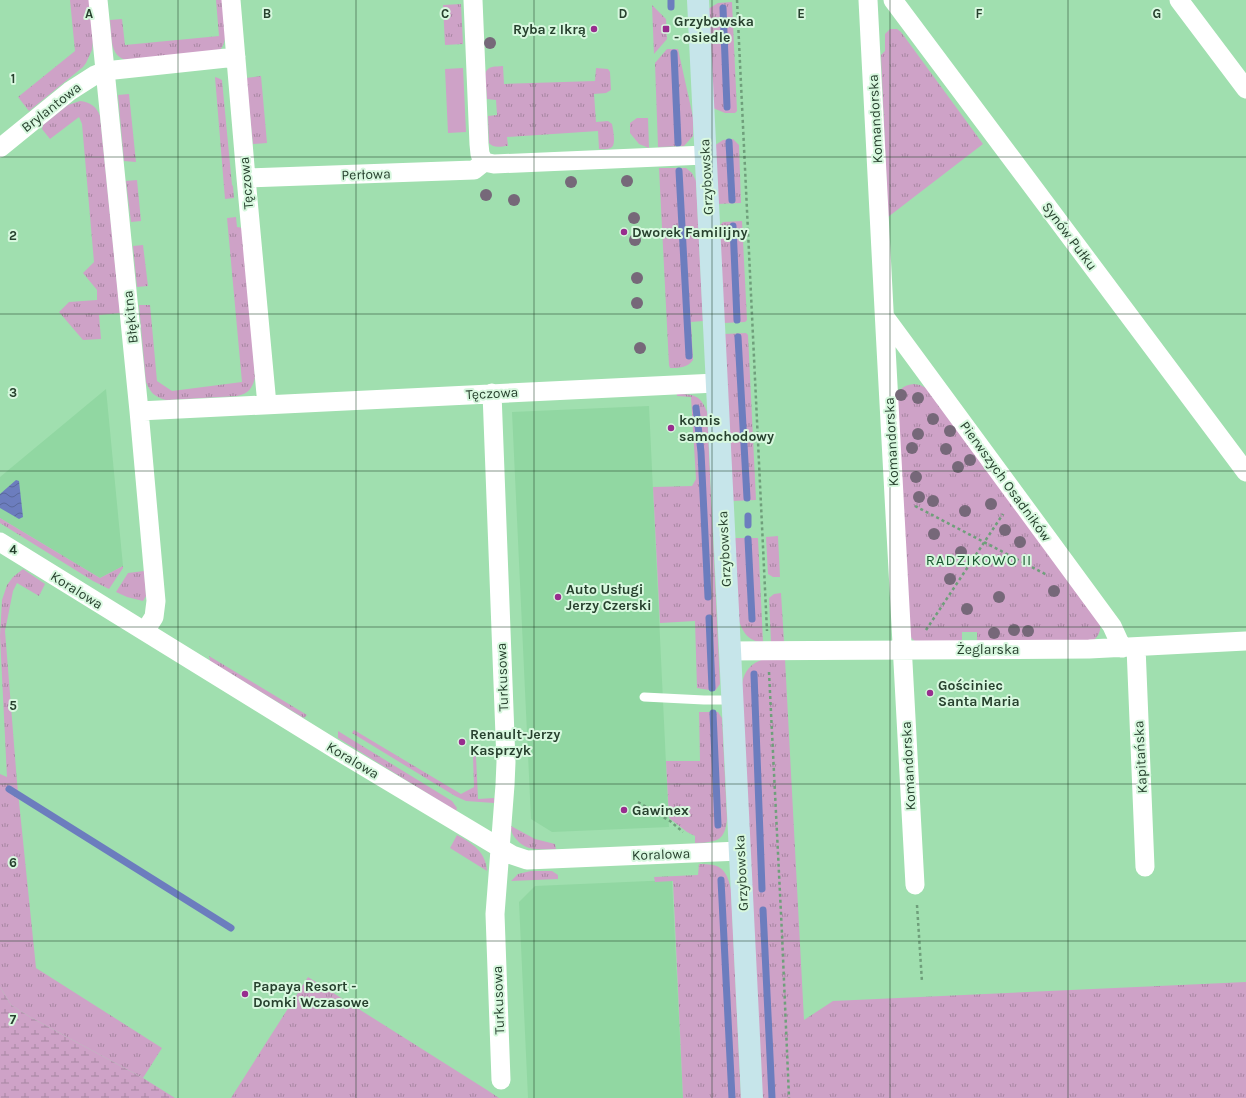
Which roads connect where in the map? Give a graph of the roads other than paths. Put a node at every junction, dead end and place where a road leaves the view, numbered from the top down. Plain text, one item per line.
1 (98, 0) edge
2 (231, 0) edge
3 (473, 0) edge
4 (698, 0) edge
5 (868, 0) edge
6 (893, 0) edge
7 (1179, 0) edge
8 (236, 58) junction
9 (105, 71) junction
10 (1246, 89) edge
11 (0, 148) edge
12 (705, 155) junction
13 (484, 162) junction
14 (246, 178) junction
15 (885, 317) junction
16 (716, 383) junction
17 (492, 393) junction
18 (267, 405) junction
19 (139, 411) junction
20 (1246, 472) edge
21 (0, 542) edge
22 (145, 631) junction
23 (1246, 641) edge
24 (1129, 648) junction
25 (908, 649) junction
26 (729, 651) junction
27 (644, 697) dead end
28 (732, 700) junction
29 (499, 848) junction
30 (740, 851) junction
31 (1145, 867) dead end
32 (915, 885) road end
33 (501, 1080) dead end
34 (752, 1098) edge

1 - 9 street, Błękitna
2 - 8 street, Tęczowa
3 - 13 street
4 - 12 street, Grzybowska
5 - 15 street, Komandorska
6 - 20 street, Synów Pułku
7 - 10 street
8 - 9 street
8 - 14 street, Tęczowa
9 - 11 street, Brylantowa
9 - 19 street, Błękitna
12 - 13 street
12 - 16 street, Grzybowska
13 - 14 street, Perłowa
14 - 18 street, Tęczowa
15 - 24 street, Pierwszych Osadników
15 - 25 street, Komandorska
16 - 17 street, Tęczowa
16 - 26 street, Grzybowska
17 - 18 street, Tęczowa
17 - 29 street, Turkusowa
18 - 19 street, Tęczowa
19 - 22 street, Błękitna
21 - 22 street, Koralowa
22 - 29 street, Koralowa
23 - 24 street, Żeglarska
24 - 25 street, Żeglarska
24 - 31 street, Kapitańska
25 - 26 street, Żeglarska
25 - 32 street, Komandorska
26 - 28 street, Grzybowska
27 - 28 lane
28 - 30 street, Grzybowska
29 - 30 street, Koralowa
29 - 33 street, Turkusowa
30 - 34 street, Grzybowska

